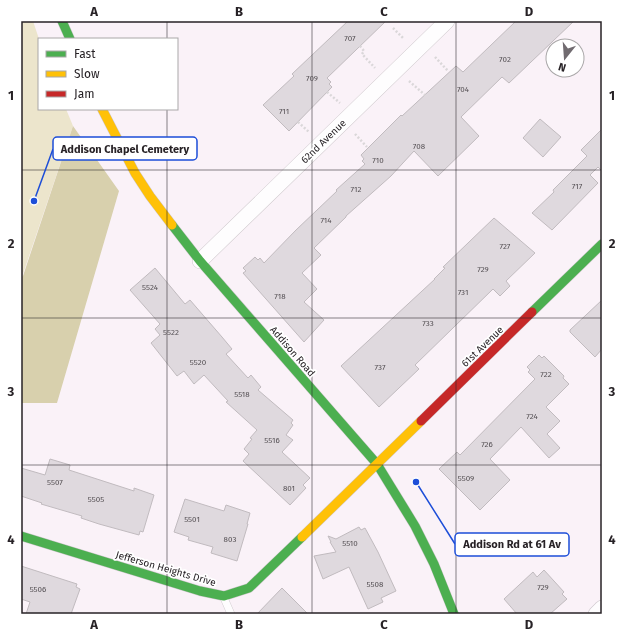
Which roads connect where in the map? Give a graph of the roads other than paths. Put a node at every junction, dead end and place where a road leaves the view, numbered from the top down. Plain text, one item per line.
1 (62, 21) edge
2 (446, 21) edge
3 (70, 38) edge
4 (103, 110) edge
5 (602, 244) edge
6 (200, 261) junction
7 (377, 464) junction
8 (21, 536) edge
9 (224, 596) junction
10 (602, 608) edge
11 (231, 614) edge
12 (454, 614) edge
13 (596, 614) edge

1 - 3 street
2 - 6 street, 62nd Avenue
4 - 6 street, Addison Road
5 - 7 street, 61st Avenue
6 - 7 street, Addison Road
7 - 9 street, Jefferson Heights Drive
7 - 12 street, Addison Road
8 - 9 street, Jefferson Heights Drive
9 - 11 lane
10 - 13 street

